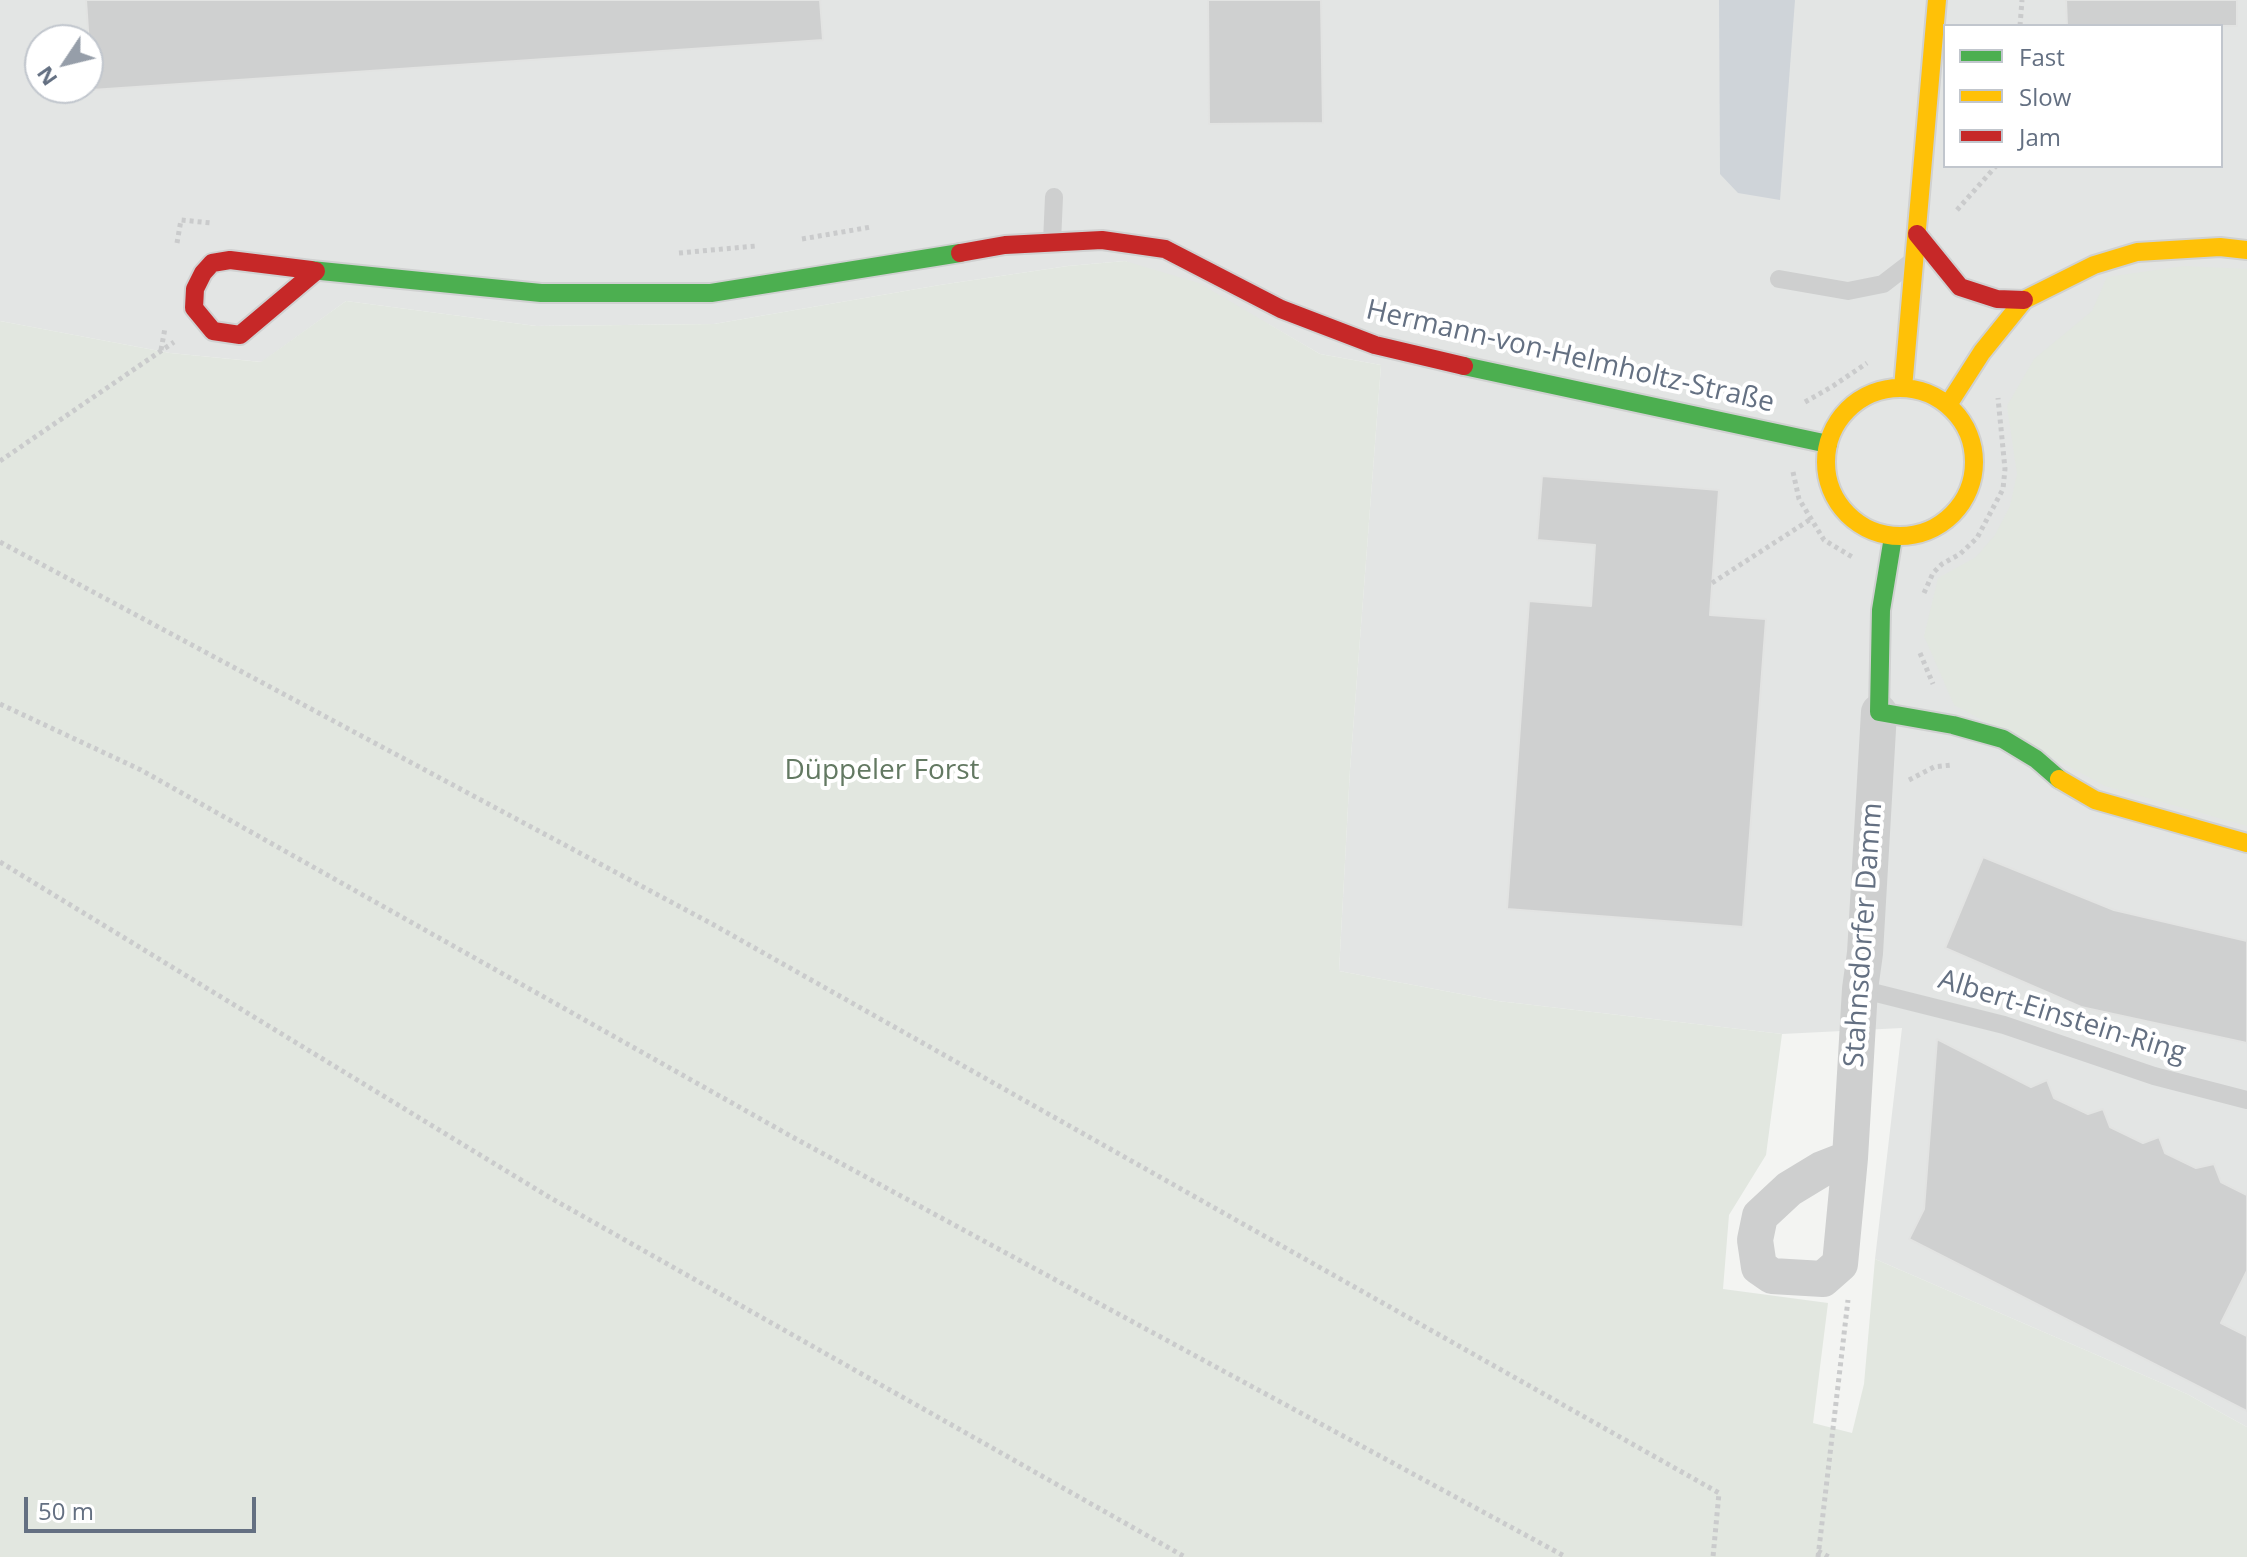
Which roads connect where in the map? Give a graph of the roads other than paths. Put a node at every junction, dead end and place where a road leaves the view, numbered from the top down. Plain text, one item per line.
1 (1937, 0) edge
2 (1054, 197) dead end
3 (1917, 234) junction
4 (1052, 242) junction
5 (2247, 250) edge
6 (1915, 259) junction
7 (316, 271) junction
8 (1779, 279) dead end
9 (2024, 300) junction
10 (1903, 388) junction
11 (1948, 405) junction
12 (1828, 444) junction
13 (1893, 537) junction
14 (1879, 712) junction
15 (2247, 843) edge
16 (1860, 989) junction
17 (2247, 1100) edge
18 (1850, 1158) dead end

1 - 3 street
2 - 4 lane
3 - 6 street
3 - 9 street
4 - 7 street, Hermann-von-Helmholtz-Straße
4 - 12 street, Hermann-von-Helmholtz-Straße
5 - 9 street
6 - 8 lane
6 - 10 street
7 - 7 street, Hermann-von-Helmholtz-Straße
9 - 11 street
10 - 11 street
10 - 12 street
11 - 13 street
12 - 13 street
13 - 14 street
14 - 15 street
14 - 16 street, Stahnsdorfer Damm
16 - 17 lane, Albert-Einstein-Ring
16 - 18 street, Stahnsdorfer Damm

